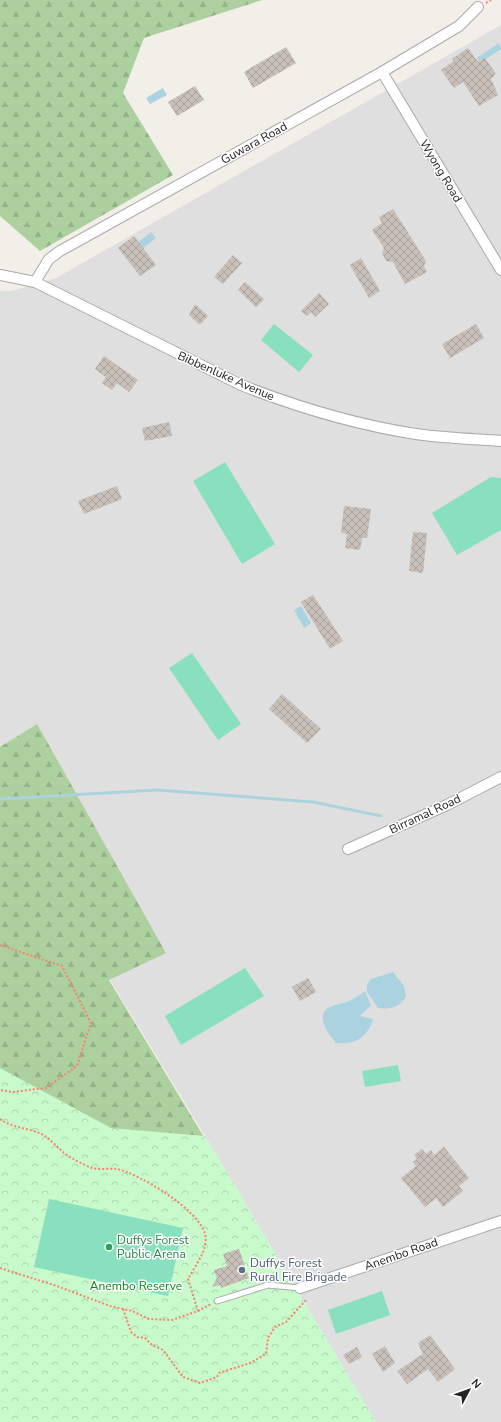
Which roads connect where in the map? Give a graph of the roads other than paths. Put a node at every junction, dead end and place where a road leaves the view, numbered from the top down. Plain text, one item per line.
1 (478, 6) dead end
2 (382, 72) junction
3 (501, 270) edge
4 (0, 275) edge
5 (36, 282) junction
6 (501, 441) edge
7 (501, 777) edge
8 (348, 849) dead end
9 (501, 1221) edge
10 (300, 1288) joint
11 (217, 1301) road end

1 - 2 street, Guwara Road
2 - 3 street, Wyong Road
2 - 5 street, Guwara Road
4 - 5 street, Bibbenluke Avenue
5 - 6 street, Bibbenluke Avenue
7 - 8 street, Birramal Road
9 - 10 street, Anembo Road
10 - 11 lane

